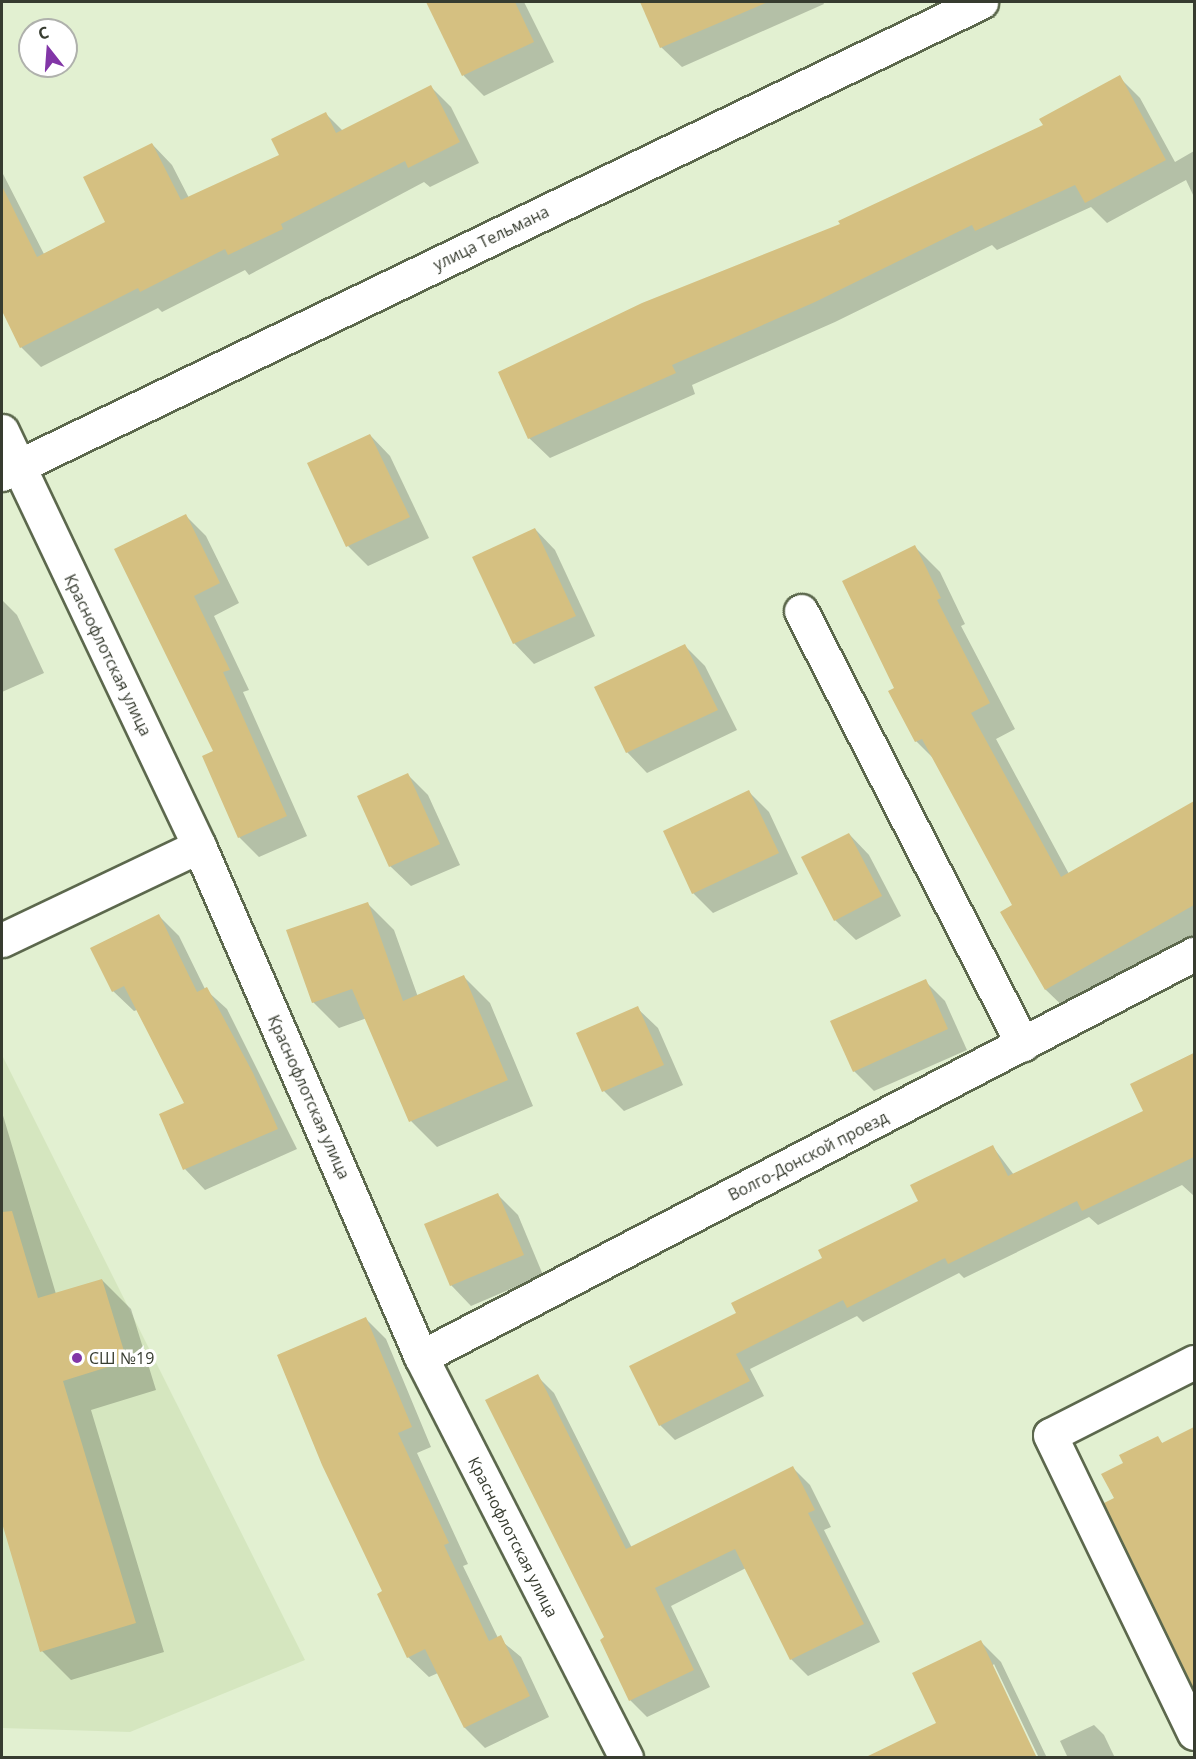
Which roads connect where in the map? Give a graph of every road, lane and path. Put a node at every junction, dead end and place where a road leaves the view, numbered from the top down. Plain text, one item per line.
1 (981, 2) edge
2 (2, 431) edge
3 (10, 470) edge
4 (801, 611) dead end
5 (199, 846) junction
6 (2, 940) edge
7 (1194, 954) edge
8 (1023, 1044) junction
9 (421, 1357) junction
10 (1194, 1362) edge
11 (1191, 1719) edge
12 (626, 1758) edge

1 - 3 street, улица Тельмана
2 - 3 street, Краснофлотская улица
3 - 5 street, Краснофлотская улица
4 - 8 street
5 - 6 street
5 - 9 street, Краснофлотская улица
7 - 8 street, Волго-Донской проезд
8 - 9 street, Волго-Донской проезд
9 - 12 street, Краснофлотская улица
10 - 11 street

